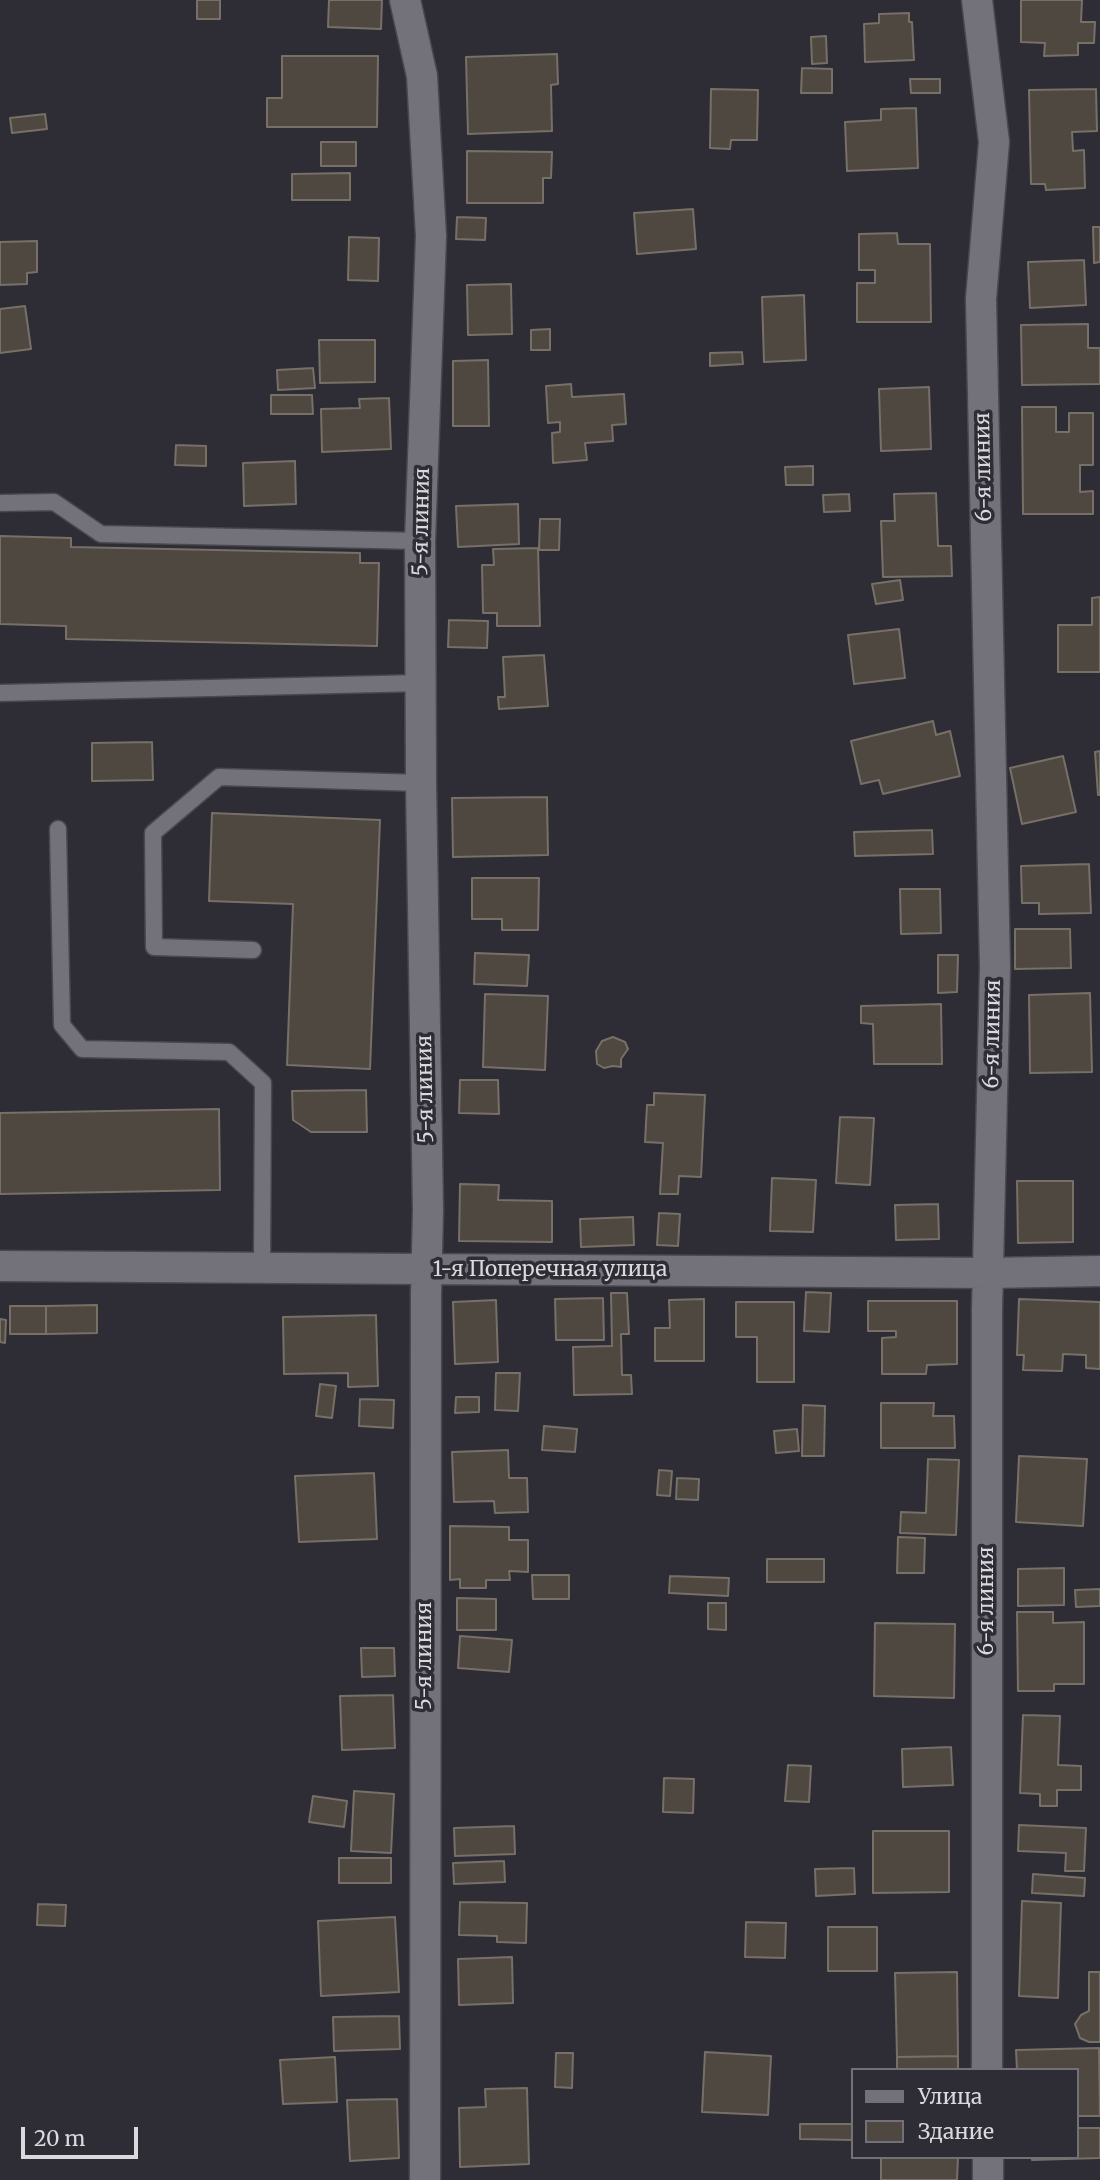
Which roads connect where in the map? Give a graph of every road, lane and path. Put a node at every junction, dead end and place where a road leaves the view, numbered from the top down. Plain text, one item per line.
1 (405, 0) edge
2 (977, 0) edge
3 (0, 503) edge
4 (420, 541) junction
5 (421, 683) junction
6 (0, 693) edge
7 (421, 783) junction
8 (58, 829) dead end
9 (253, 950) dead end
10 (0, 1266) edge
11 (262, 1267) junction
12 (426, 1269) junction
13 (1100, 1271) edge
14 (988, 1273) junction
15 (988, 2068) edge
16 (988, 2159) edge
17 (425, 2180) edge
18 (988, 2180) edge

1 - 4 street, 5-я линия
2 - 14 street, 6-я линия
3 - 4 lane
4 - 5 street, 5-я линия
5 - 6 lane
5 - 7 street, 5-я линия
7 - 9 lane
7 - 12 street, 5-я линия
8 - 11 lane
10 - 11 street, 1-я Поперечная улица
11 - 12 street, 1-я Поперечная улица
12 - 14 street, 1-я Поперечная улица
12 - 17 street, 5-я линия
13 - 14 street, 1-я Поперечная улица
14 - 15 street, 6-я линия
16 - 18 street

